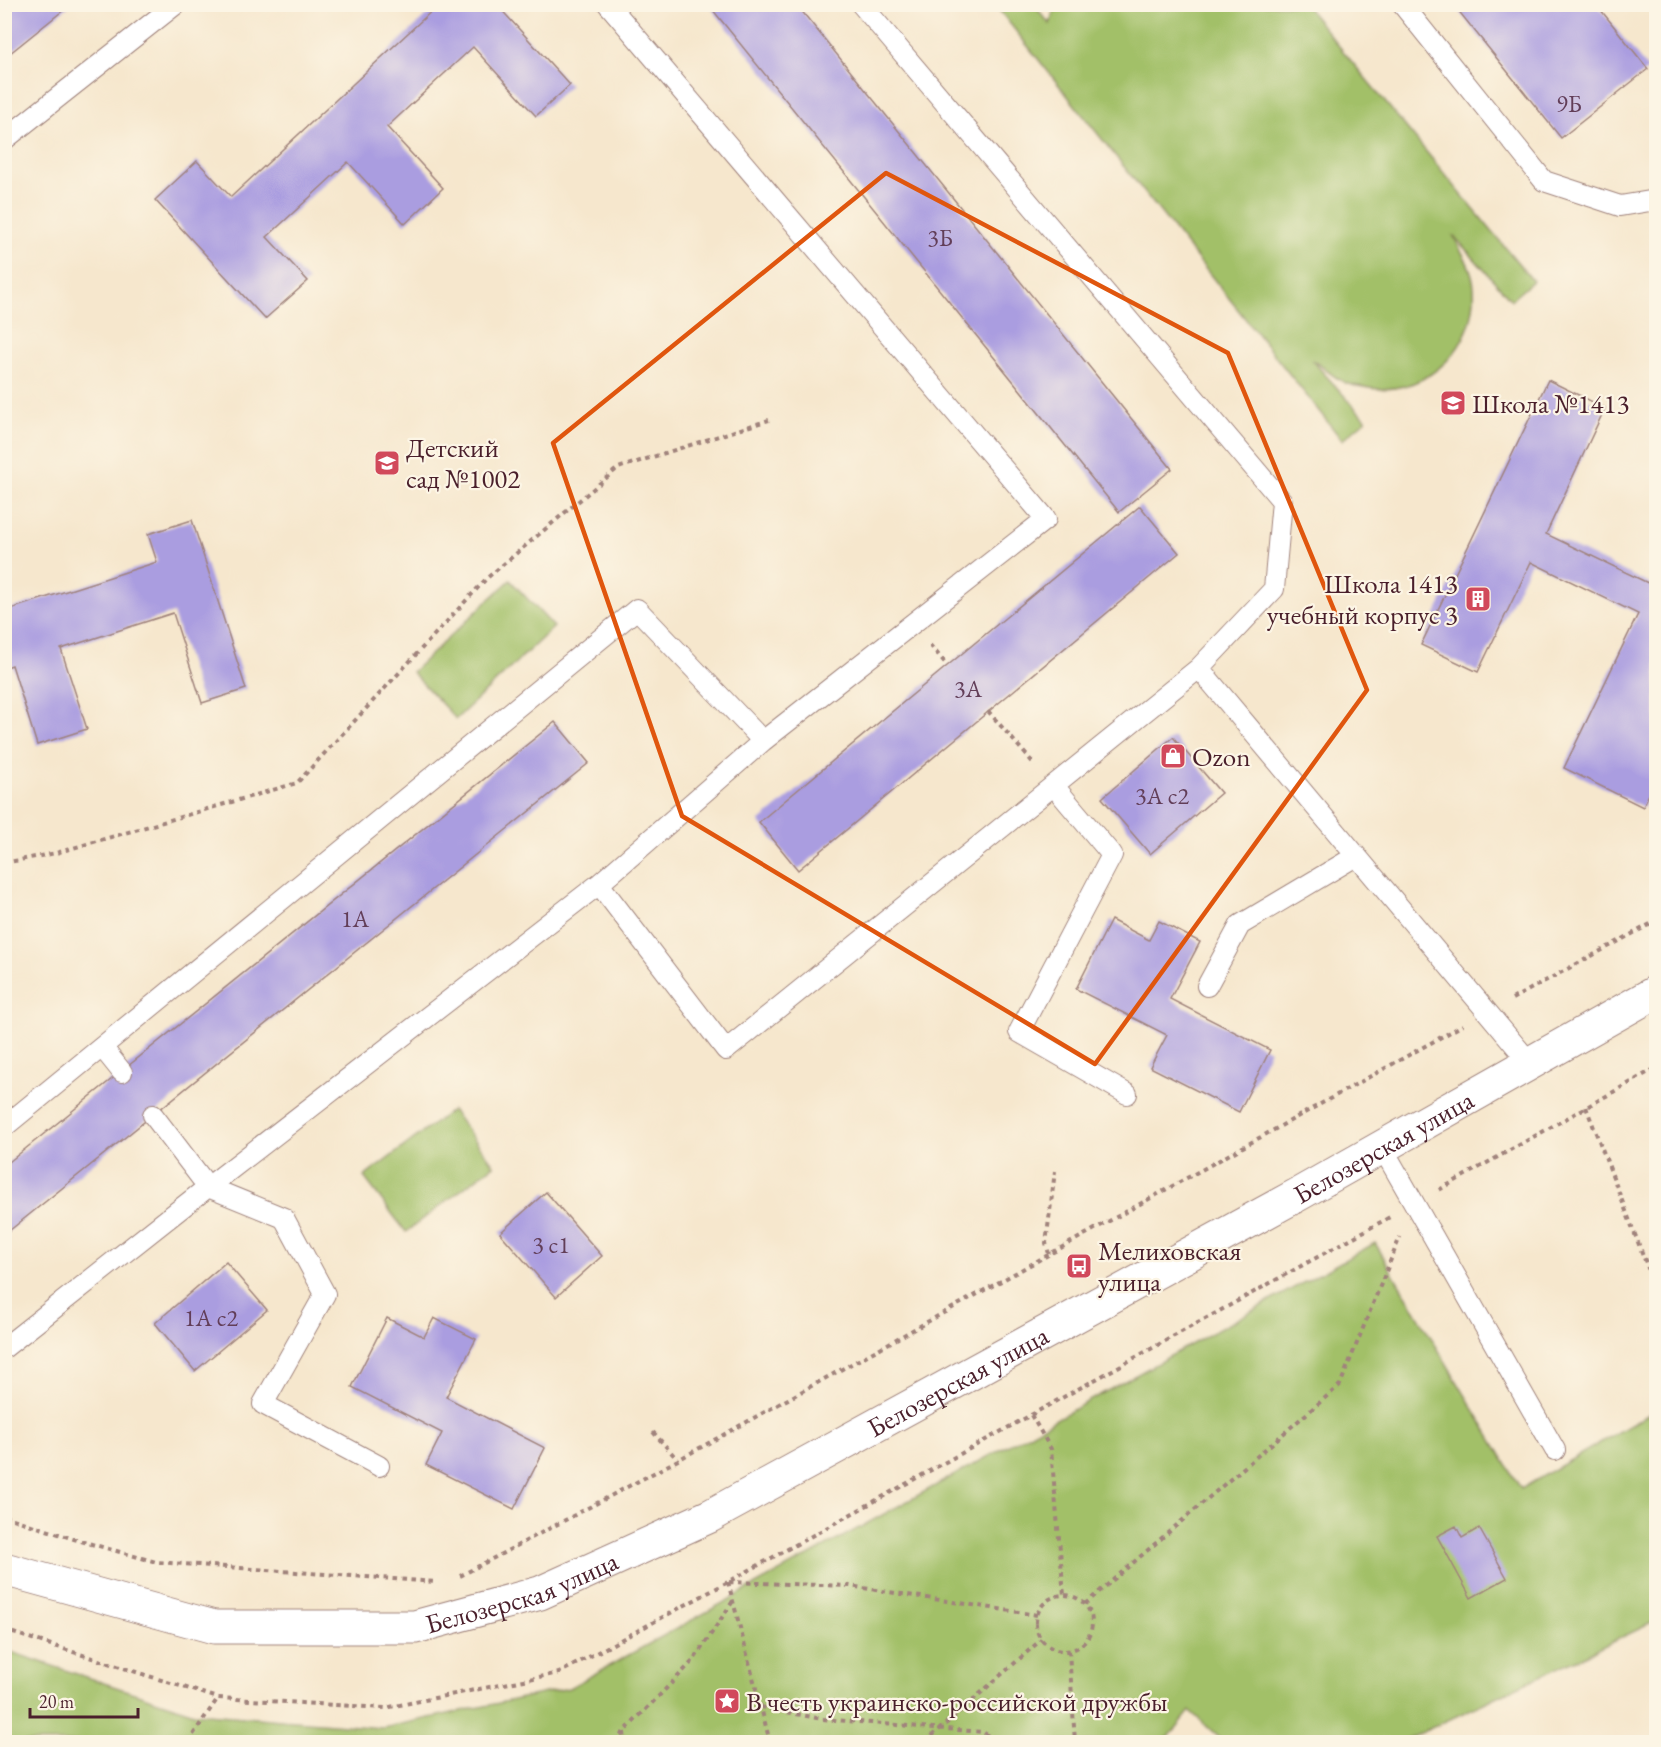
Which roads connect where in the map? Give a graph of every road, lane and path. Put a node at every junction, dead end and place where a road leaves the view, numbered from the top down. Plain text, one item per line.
1 (176, 4) edge
2 (608, 4) edge
3 (861, 4) edge
4 (1402, 4) edge
5 (4, 140) edge
6 (1656, 200) edge
7 (769, 420) dead end
8 (1199, 668) junction
9 (988, 711) dead end
10 (763, 741) junction
11 (1054, 786) junction
12 (1356, 856) junction
13 (4, 863) edge
14 (598, 884) junction
15 (1656, 921) edge
16 (1207, 986) dead end
17 (1656, 994) edge
18 (1487, 1012) junction
19 (102, 1047) junction
20 (1530, 1064) junction
21 (1656, 1068) edge
22 (122, 1072) dead end
23 (1127, 1094) dead end
24 (1586, 1107) junction
25 (153, 1115) dead end
26 (4, 1127) edge
27 (1382, 1147) junction
28 (1055, 1170) dead end
29 (208, 1187) junction
30 (1414, 1203) junction
31 (1049, 1254) junction
32 (1656, 1289) edge
33 (4, 1348) edge
34 (1031, 1415) junction
35 (653, 1432) dead end
36 (1556, 1450) dead end
37 (678, 1460) junction
38 (379, 1466) dead end
39 (4, 1516) edge
40 (4, 1569) edge
41 (458, 1578) dead end
42 (728, 1582) junction
43 (447, 1583) dead end
44 (1064, 1595) junction
45 (733, 1601) junction
46 (1085, 1604) junction
47 (1037, 1615) junction
48 (4, 1630) edge
49 (1042, 1639) junction
50 (1069, 1651) junction
51 (218, 1698) junction
52 (761, 1707) junction
53 (942, 1727) junction
54 (624, 1732) junction
55 (188, 1743) edge
56 (614, 1743) edge
57 (625, 1743) edge
58 (770, 1743) edge
59 (925, 1743) edge
60 (997, 1743) edge
61 (1075, 1743) edge

1 - 5 lane
2 - 10 lane
3 - 8 lane
4 - 6 lane
7 - 13 path
8 - 11 lane
8 - 12 lane
9 - 11 path
10 - 14 lane
10 - 19 lane
11 - 14 lane
11 - 23 lane
12 - 16 lane
12 - 18 lane
14 - 29 lane
15 - 18 path
17 - 20 street, Белозерская улица
18 - 20 lane
18 - 31 path
19 - 22 lane
19 - 26 lane
20 - 27 street, Белозерская улица
21 - 24 path
24 - 30 path
24 - 32 path
25 - 29 lane
27 - 30 lane
27 - 40 street, Белозерская улица
28 - 31 path
29 - 33 lane
29 - 38 lane
30 - 34 path
30 - 36 lane
30 - 46 path
31 - 37 path
34 - 42 path
34 - 44 path
35 - 37 path
37 - 41 path
39 - 43 path
42 - 45 path
42 - 47 path
42 - 51 path
44 - 46 path
44 - 47 path
45 - 52 path
45 - 54 path
46 - 50 path
47 - 49 path
48 - 51 path
49 - 50 path
49 - 53 path
50 - 61 path
51 - 55 path
52 - 53 path
52 - 58 path
53 - 59 path
53 - 60 path
54 - 56 path
54 - 57 path

